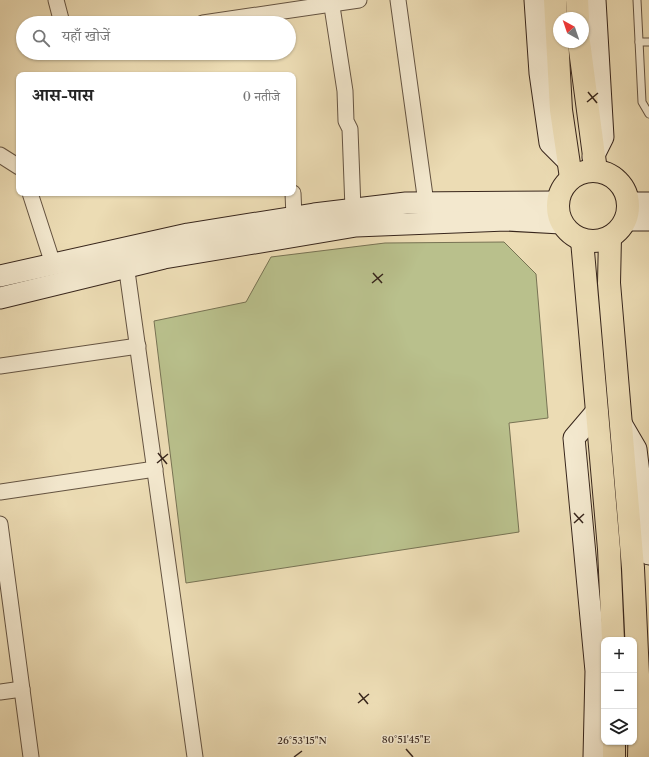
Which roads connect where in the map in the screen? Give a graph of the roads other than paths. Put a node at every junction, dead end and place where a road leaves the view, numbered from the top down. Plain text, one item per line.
1 (56, 0) edge
2 (359, 0) edge
3 (398, 0) edge
4 (535, 0) edge
5 (555, 0) edge
6 (577, 0) edge
7 (595, 0) edge
8 (637, 0) edge
9 (332, 2) edge
10 (578, 12) edge
11 (60, 16) edge
12 (246, 16) edge
13 (639, 42) junction
14 (649, 42) edge
15 (580, 48) edge
16 (649, 114) edge
17 (0, 150) edge
18 (16, 164) edge
19 (594, 164) junction
20 (570, 169) junction
21 (31, 196) edge
22 (293, 196) edge
23 (426, 203) junction
24 (353, 209) junction
25 (634, 209) edge
26 (560, 213) junction
27 (294, 217) junction
28 (649, 220) edge
29 (610, 237) junction
30 (582, 240) junction
31 (125, 258) junction
32 (53, 264) junction
33 (0, 276) edge
34 (0, 298) edge
35 (138, 346) junction
36 (0, 366) edge
37 (597, 411) junction
38 (622, 425) junction
39 (155, 469) junction
40 (0, 492) edge
41 (0, 524) edge
42 (649, 554) edge
43 (613, 637) edge
44 (22, 689) junction
45 (0, 692) edge
46 (614, 745) edge
47 (31, 757) edge
48 (195, 757) edge
49 (594, 757) edge
50 (614, 757) edge
51 (639, 757) edge

1 - 11 street
2 - 9 street
3 - 23 street
4 - 20 street
5 - 20 highway
6 - 10 highway
7 - 19 street
8 - 13 lane
9 - 12 street
9 - 24 street
13 - 14 lane
13 - 16 lane
15 - 19 highway
17 - 18 street
19 - 20 highway
19 - 25 highway
20 - 26 highway
21 - 32 street
22 - 27 street
23 - 24 street
23 - 26 street
24 - 27 street
25 - 28 street
25 - 29 highway
26 - 30 highway
26 - 31 street
27 - 31 street
29 - 30 highway
29 - 38 highway
30 - 37 highway
31 - 32 street
31 - 34 street
31 - 35 street
32 - 33 street
35 - 36 street
35 - 39 street
37 - 43 highway
37 - 49 street
38 - 42 street
38 - 51 highway
39 - 40 street
39 - 48 street
41 - 44 street
44 - 45 street
44 - 47 street
46 - 50 highway

